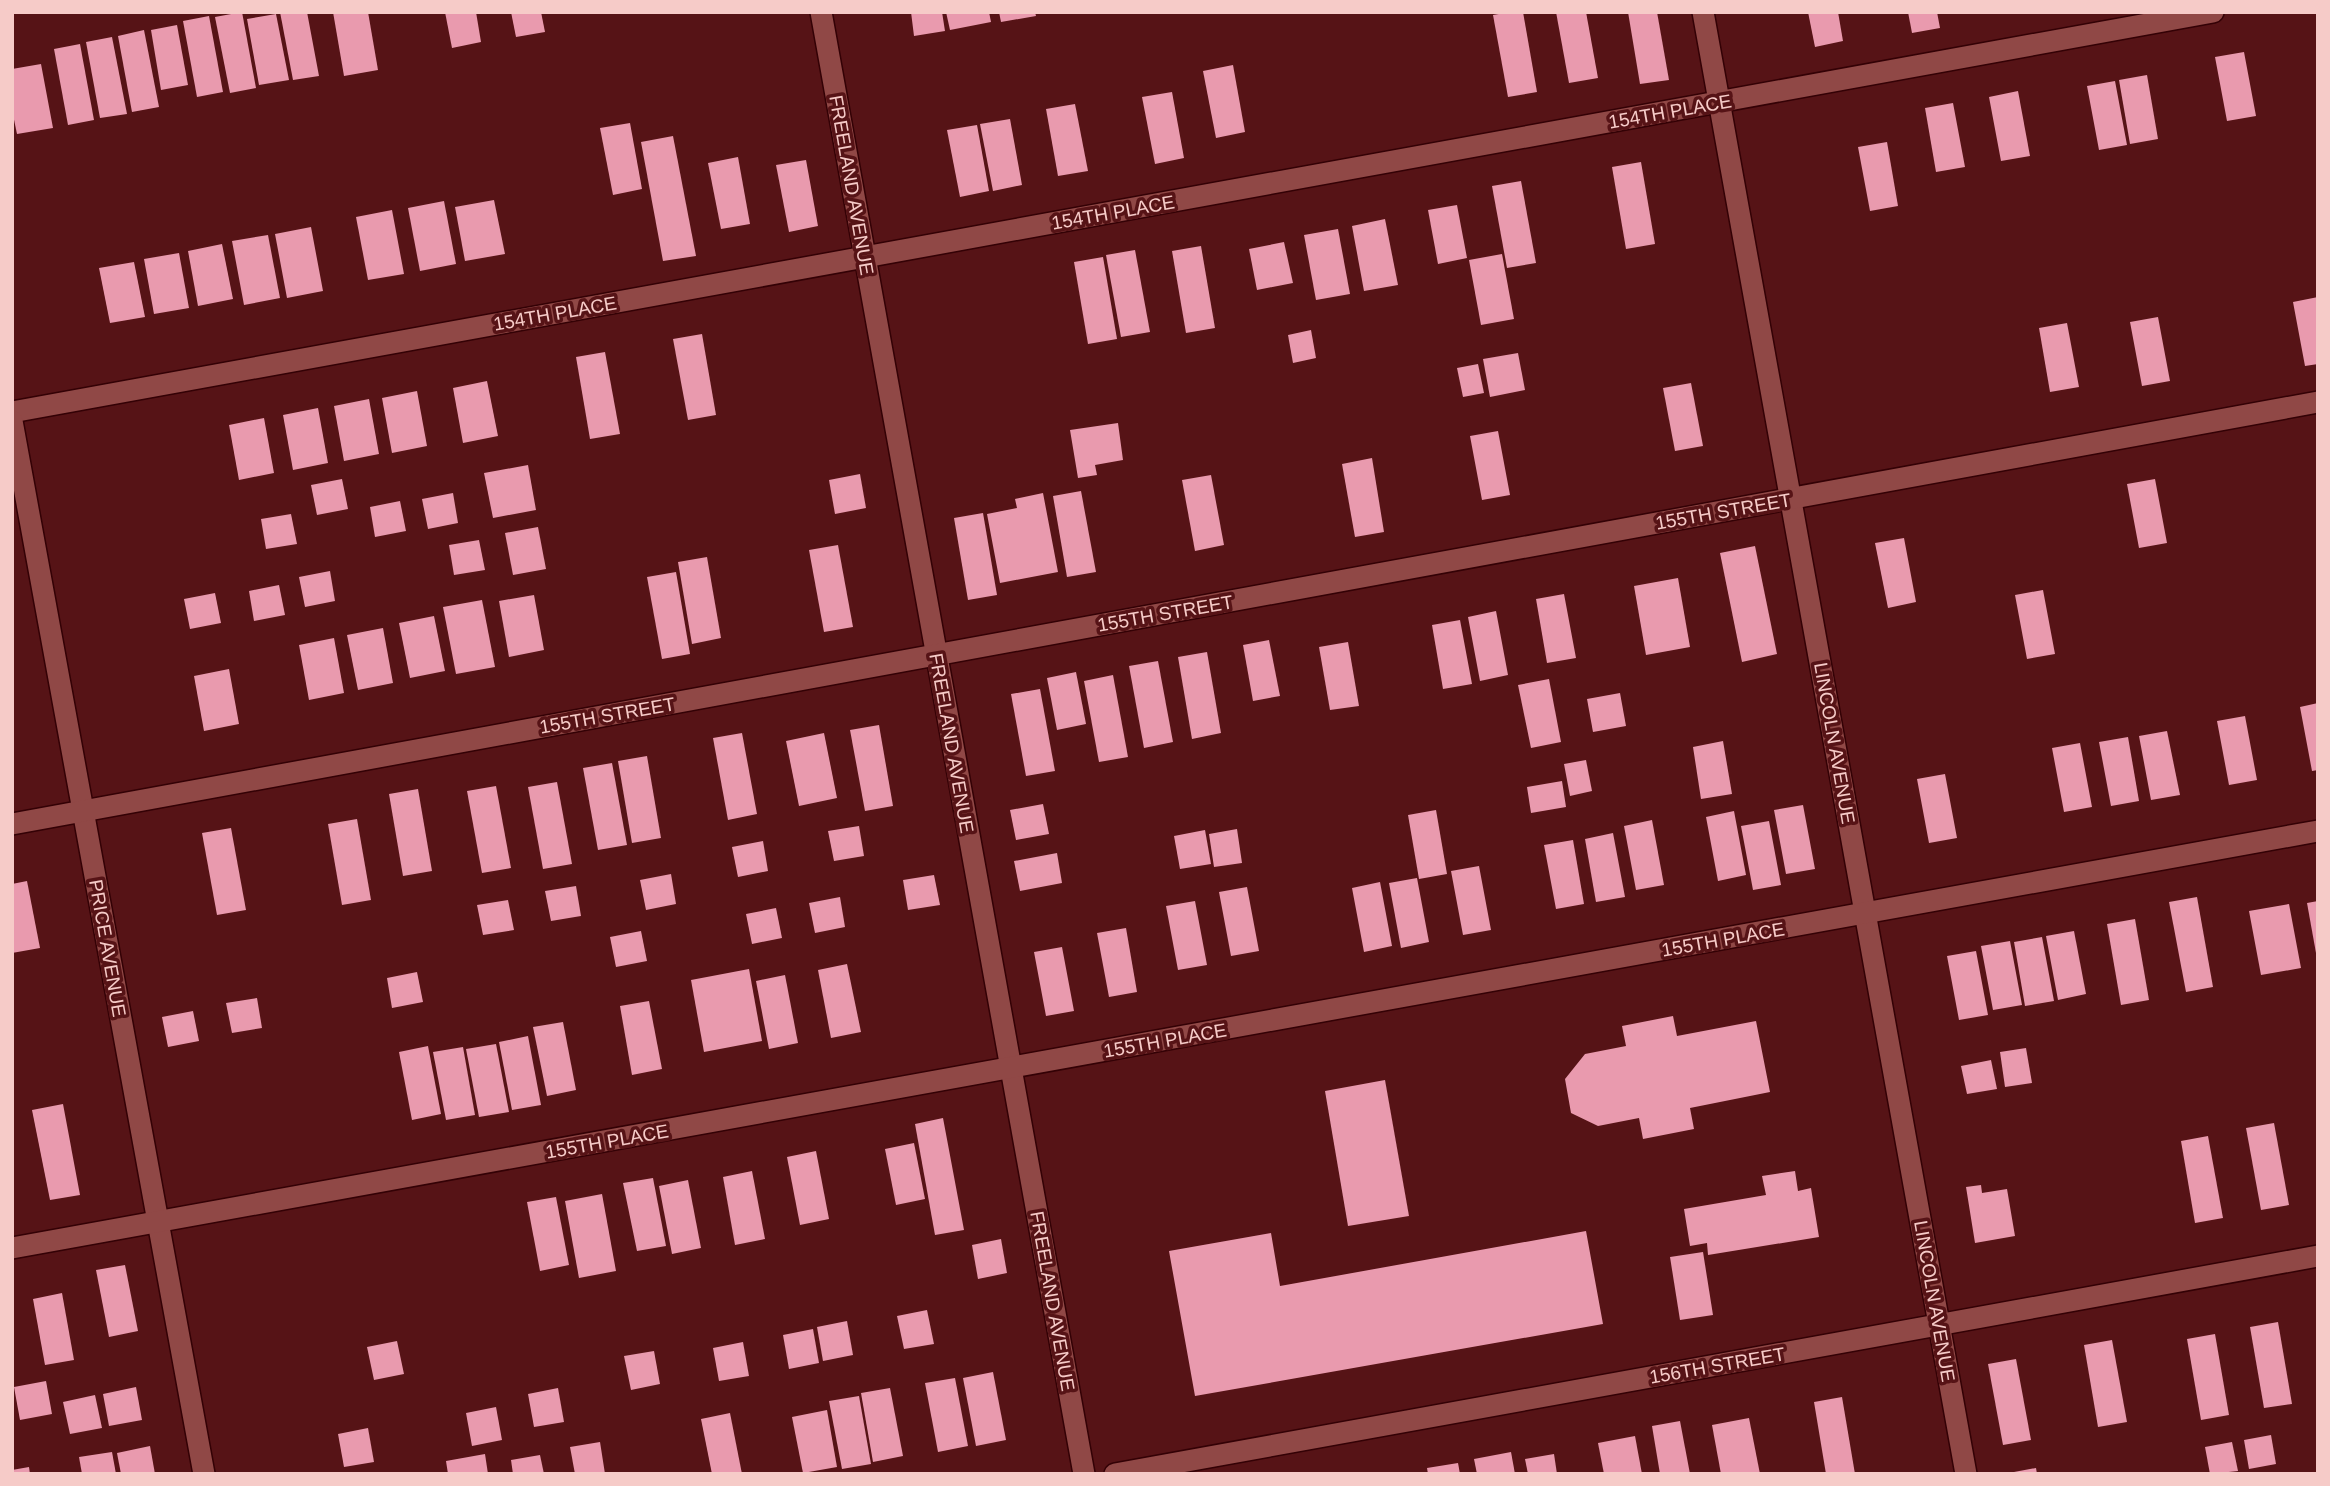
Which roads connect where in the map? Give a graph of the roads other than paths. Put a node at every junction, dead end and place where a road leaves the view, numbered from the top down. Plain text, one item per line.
1 (821, 12) edge
2 (1703, 12) edge
3 (2213, 12) edge
4 (1719, 102) junction
5 (865, 257) junction
6 (2318, 402) edge
7 (12, 412) edge
8 (12, 421) edge
9 (1791, 498) junction
10 (937, 655) junction
11 (83, 811) junction
12 (12, 824) edge
13 (2318, 831) edge
14 (1865, 913) junction
15 (1011, 1068) junction
16 (158, 1222) junction
17 (12, 1248) edge
18 (2318, 1256) edge
19 (1939, 1325) junction
20 (204, 1474) edge
21 (1084, 1474) edge
22 (1115, 1474) edge
23 (1966, 1474) edge

1 - 5 street, FREELAND AVENUE
2 - 4 street, LINCOLN AVENUE
3 - 4 street, 154TH PLACE
4 - 5 street, 154TH PLACE
4 - 9 street, LINCOLN AVENUE
5 - 7 street, 154TH PLACE
5 - 10 street, FREELAND AVENUE
6 - 9 street, 155TH STREET
8 - 11 street, PRICE AVENUE
9 - 10 street, 155TH STREET
9 - 14 street, LINCOLN AVENUE
10 - 11 street, 155TH STREET
10 - 15 street, FREELAND AVENUE
11 - 12 street, 155TH STREET
11 - 16 street, PRICE AVENUE
13 - 14 street, 155TH PLACE
14 - 15 street, 155TH PLACE
14 - 19 street, LINCOLN AVENUE
15 - 16 street, 155TH PLACE
15 - 21 street, FREELAND AVENUE
16 - 17 street, 155TH PLACE
16 - 20 street, PRICE AVENUE
18 - 19 street, 156TH STREET
19 - 22 street, 156TH STREET
19 - 23 street, LINCOLN AVENUE

